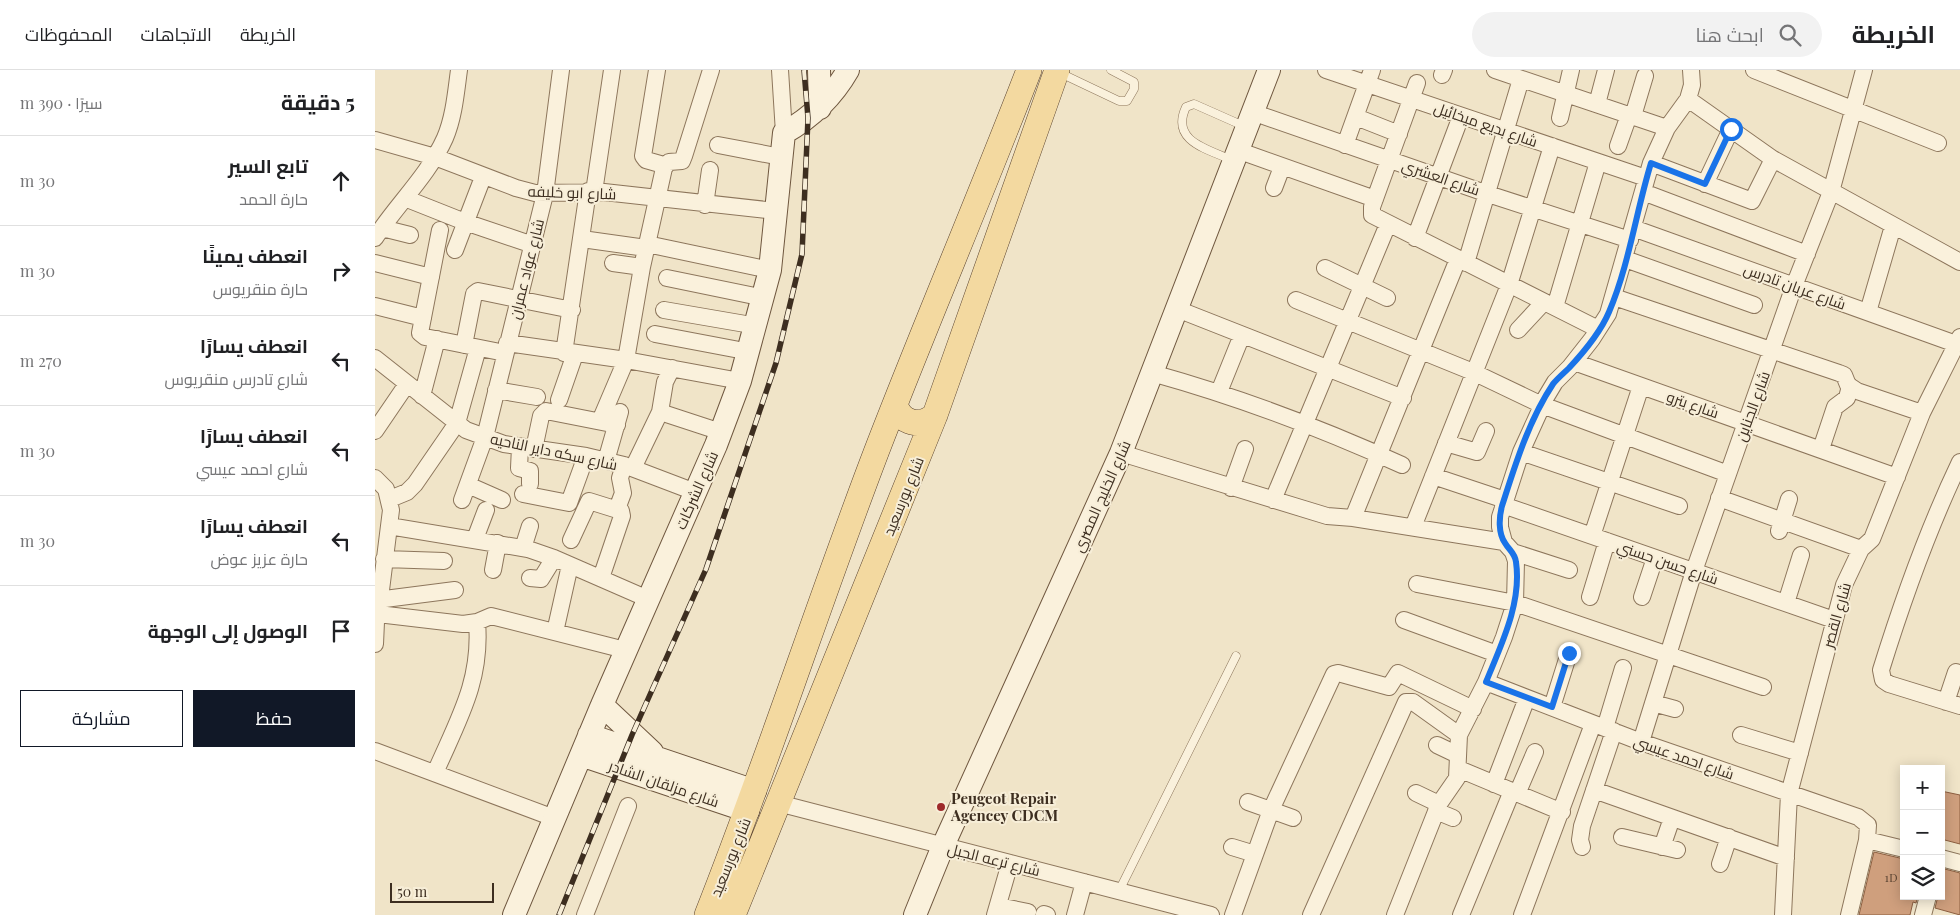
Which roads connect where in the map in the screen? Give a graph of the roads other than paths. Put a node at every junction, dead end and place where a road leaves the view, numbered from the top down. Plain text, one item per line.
1 (459, 70) edge
2 (561, 70) edge
3 (612, 70) edge
4 (657, 70) edge
5 (711, 70) edge
6 (780, 70) edge
7 (819, 70) edge
8 (848, 70) edge
9 (1029, 70) edge
10 (1111, 70) edge
11 (1269, 70) edge
12 (1326, 70) edge
13 (1495, 70) edge
14 (1571, 70) edge
15 (1606, 70) edge
16 (1691, 70) edge
17 (1754, 70) edge
18 (1864, 70) edge
19 (1057, 71) edge
20 (1645, 76) dead end
21 (1370, 77) edge
22 (1527, 77) edge
23 (1417, 83) dead end
24 (1565, 93) junction
25 (1412, 99) junction
26 (1688, 99) junction
27 (1597, 104) junction
28 (820, 108) junction
29 (1852, 109) junction
30 (1631, 115) junction
31 (1461, 116) junction
32 (1356, 117) junction
33 (1560, 118) dead end
34 (1249, 120) junction
35 (1667, 128) junction
36 (1731, 129) junction
37 (1506, 131) junction
38 (784, 133) junction
39 (1399, 134) junction
40 (375, 140) edge
41 (1938, 144) dead end
42 (718, 145) dead end
43 (1345, 145) junction
44 (1551, 146) junction
45 (1617, 146) dead end
46 (1235, 156) junction
47 (435, 157) junction
48 (781, 157) junction
49 (1773, 159) junction
50 (1390, 160) junction
51 (1598, 162) junction
52 (1282, 166) junction
53 (664, 168) junction
54 (710, 170) dead end
55 (1438, 176) junction
56 (483, 177) junction
57 (1647, 178) junction
58 (1705, 184) junction
59 (1274, 188) dead end
60 (591, 192) junction
61 (1831, 192) junction
62 (545, 194) junction
63 (1488, 194) junction
64 (656, 198) junction
65 (407, 199) junction
66 (1374, 203) junction
67 (705, 205) junction
68 (1533, 208) junction
69 (776, 211) junction
70 (975, 212) junction
71 (465, 222) junction
72 (1002, 223) junction
73 (1581, 223) junction
74 (1388, 224) junction
75 (1893, 226) junction
76 (440, 230) dead end
77 (377, 233) edge
78 (1632, 234) junction
79 (410, 235) dead end
80 (1415, 238) junction
81 (582, 239) junction
82 (533, 245) junction
83 (647, 246) junction
84 (455, 250) dead end
85 (1807, 254) junction
86 (1625, 259) junction
87 (1462, 261) junction
88 (1960, 262) edge
89 (375, 263) edge
90 (613, 263) dead end
91 (642, 267) junction
92 (1325, 268) dead end
93 (770, 270) junction
94 (431, 277) junction
95 (667, 278) dead end
96 (1509, 285) junction
97 (1363, 286) junction
98 (1794, 286) junction
99 (1614, 297) junction
100 (764, 298) junction
101 (1387, 298) dead end
102 (520, 299) junction
103 (1296, 300) dead end
104 (1549, 305) junction
105 (1754, 305) dead end
106 (375, 306) edge
107 (1177, 309) junction
108 (572, 310) junction
109 (664, 310) dead end
110 (1868, 312) junction
111 (1348, 321) junction
112 (421, 324) junction
113 (757, 326) junction
114 (1598, 329) junction
115 (1518, 330) dead end
116 (655, 334) dead end
117 (1242, 335) junction
118 (437, 339) junction
119 (1958, 341) edge
120 (471, 346) junction
121 (506, 348) junction
122 (1421, 351) junction
123 (1771, 351) junction
124 (749, 352) junction
125 (570, 354) junction
126 (375, 358) edge
127 (626, 360) junction
128 (1574, 362) junction
129 (672, 368) junction
130 (1328, 369) junction
131 (1473, 372) junction
132 (1152, 373) junction
133 (741, 381) junction
134 (407, 384) junction
135 (1641, 386) junction
136 (1850, 386) junction
137 (496, 390) junction
138 (1219, 392) junction
139 (422, 396) junction
140 (537, 397) dead end
141 (1403, 398) junction
142 (559, 400) dead end
143 (895, 405) junction
144 (1542, 405) junction
145 (660, 412) junction
146 (1922, 414) junction
147 (935, 415) junction
148 (600, 421) junction
149 (1745, 422) junction
150 (457, 423) junction
151 (1305, 423) junction
152 (375, 431) edge
153 (721, 432) junction
154 (1486, 432) dead end
155 (1625, 436) junction
156 (485, 437) junction
157 (1446, 443) junction
158 (527, 448) junction
159 (1245, 449) dead end
160 (1821, 449) junction
161 (877, 452) junction
162 (1521, 452) junction
163 (1121, 453) junction
164 (1379, 454) junction
165 (586, 456) junction
166 (918, 458) junction
167 (606, 461) junction
168 (1960, 462) edge
169 (1402, 465) dead end
170 (628, 467) junction
171 (1727, 474) junction
172 (1433, 476) junction
173 (1897, 477) junction
174 (375, 478) edge
175 (1610, 482) junction
176 (1231, 488) junction
177 (695, 492) junction
178 (1719, 498) junction
179 (390, 499) junction
180 (1789, 499) dead end
181 (502, 500) dead end
182 (1273, 500) junction
183 (579, 503) junction
184 (1503, 503) junction
185 (1679, 506) dead end
186 (617, 509) junction
187 (486, 510) dead end
188 (1353, 518) junction
189 (1780, 525) junction
190 (389, 526) junction
191 (530, 526) dead end
192 (1413, 528) junction
193 (448, 534) junction
194 (475, 539) junction
195 (1599, 539) junction
196 (571, 540) dead end
197 (498, 543) junction
198 (1509, 547) junction
199 (523, 548) junction
200 (1861, 549) junction
201 (1801, 555) dead end
202 (554, 558) junction
203 (1655, 558) junction
204 (385, 559) junction
205 (571, 565) junction
206 (493, 570) dead end
207 (1569, 570) dead end
208 (1694, 571) junction
209 (530, 578) dead end
210 (601, 578) junction
211 (1417, 584) dead end
212 (455, 590) dead end
213 (1590, 597) dead end
214 (1642, 597) dead end
215 (648, 599) junction
216 (1515, 603) junction
217 (1786, 603) junction
218 (377, 605) edge
219 (1404, 620) dead end
220 (1834, 620) junction
221 (477, 622) junction
222 (555, 632) junction
223 (375, 644) edge
224 (625, 650) junction
225 (1569, 653) dead end
226 (1497, 654) junction
227 (1236, 656) dead end
228 (1668, 656) junction
229 (1623, 668) dead end
230 (1956, 672) dead end
231 (1486, 682) junction
232 (1389, 687) junction
233 (1763, 687) dead end
234 (1527, 698) junction
235 (1406, 702) junction
236 (1653, 703) junction
237 (1953, 704) edge
238 (602, 705) junction
239 (1552, 707) junction
240 (1473, 709) junction
241 (1675, 709) dead end
242 (1604, 728) junction
243 (1459, 735) junction
244 (1741, 735) dead end
245 (1641, 742) junction
246 (585, 745) junction
247 (1437, 745) dead end
248 (375, 751) edge
249 (1535, 752) dead end
250 (1800, 753) junction
251 (662, 760) junction
252 (1459, 762) junction
253 (435, 774) junction
254 (695, 782) junction
255 (1494, 784) junction
256 (1594, 790) junction
257 (1515, 792) junction
258 (1416, 793) dead end
259 (1789, 794) junction
260 (752, 801) junction
261 (1248, 802) dead end
262 (778, 804) junction
263 (628, 806) dead end
264 (1437, 808) junction
265 (1271, 810) junction
266 (1561, 816) junction
267 (554, 818) junction
268 (1293, 818) dead end
269 (1453, 818) dead end
270 (1672, 818) junction
271 (1582, 826) junction
272 (1621, 837) dead end
273 (1729, 837) junction
274 (1867, 840) junction
275 (943, 846) junction
276 (1232, 847) dead end
277 (1582, 847) dead end
278 (1900, 848) edge
279 (1255, 854) junction
280 (1786, 858) junction
281 (1945, 859) edge
282 (1010, 863) junction
283 (1960, 863) edge
284 (1720, 864) dead end
285 (1084, 882) junction
286 (1119, 891) junction
287 (1927, 900) edge
288 (1160, 909) edge
289 (996, 910) edge
290 (1040, 914) edge
291 (514, 915) edge
292 (585, 915) edge
293 (707, 915) edge
294 (733, 915) edge
295 (915, 915) edge
296 (1075, 915) edge
297 (1211, 915) edge
298 (1233, 915) edge
299 (1311, 915) edge
300 (1395, 915) edge
301 (1461, 915) edge
302 (1522, 915) edge
303 (1783, 915) edge
304 (1849, 915) edge
305 (1923, 915) edge

1 - 47 street
2 - 62 street, شارع عواد عمران
3 - 60 street
4 - 53 street
5 - 53 street
6 - 38 street
7 - 28 street
8 - 28 street
9 - 70 main road, شارع بورسعيد
10 - 19 lane
11 - 34 street, شارع الخليج المصري
12 - 21 street, شارع بديع ميخائيل
13 - 22 street
14 - 24 street
15 - 27 street
16 - 26 street
17 - 29 street
18 - 29 street, شارع الجناين
19 - 72 main road, شارع بورسعيد
20 - 30 street
21 - 25 street, شارع بديع ميخائيل
21 - 32 street
22 - 24 street
22 - 37 street
23 - 25 street
24 - 27 street
24 - 33 street
25 - 31 street, شارع بديع ميخائيل
25 - 39 street
26 - 35 street
26 - 36 street
27 - 30 street
28 - 38 street
29 - 41 street
29 - 61 street, شارع الجناين
30 - 35 street
30 - 45 street
31 - 37 street, شارع بديع ميخائيل
31 - 55 street
32 - 39 street
32 - 43 street
34 - 43 street, شارع العشري
34 - 46 street, شارع الخليج المصري
34 - 46 lane
35 - 57 street
36 - 49 street
36 - 58 street
37 - 44 street, شارع بديع ميخائيل
37 - 63 street
38 - 48 street, شارع الشركات
39 - 50 street
40 - 47 street, شارع ابو خليفه
42 - 48 street
43 - 50 street, شارع العشري
44 - 51 street, شارع بديع ميخائيل
44 - 68 street
46 - 52 street
46 - 107 street, شارع الخليج المصري
47 - 56 street, شارع ابو خليفه
47 - 65 street
48 - 69 street, شارع الشركات
49 - 58 street
49 - 61 street
50 - 55 street, شارع العشري
50 - 66 street
51 - 57 street, شارع بديع ميخائيل
51 - 73 street
52 - 59 street
52 - 66 street
53 - 64 street
54 - 67 street
55 - 63 street, شارع العشري
55 - 80 street
56 - 62 street, شارع ابو خليفه
56 - 71 street
57 - 58 street
57 - 78 street
57 - 85 street
60 - 62 street, شارع ابو خليفه
60 - 64 street, شارع ابو خليفه
60 - 81 street
61 - 75 street
61 - 85 street, شارع الجناين
62 - 82 street, شارع عواد عمران
63 - 68 street, شارع العشري
63 - 87 street
64 - 67 street, شارع ابو خليفه
64 - 83 street
65 - 71 street
65 - 77 street
66 - 74 street
67 - 69 street, شارع ابو خليفه
68 - 73 street, شارع العشري
68 - 96 street
69 - 93 street, شارع الشركات
70 - 72 main road
70 - 143 main road, شارع بورسعيد
71 - 82 street
71 - 84 street
72 - 147 main road, شارع بورسعيد
73 - 78 street, شارع العشري
73 - 104 street
74 - 80 street
74 - 97 street
75 - 88 street
75 - 110 street
76 - 94 street
77 - 79 street
78 - 86 street
78 - 98 street, شارع عريان تادرس
80 - 87 street
81 - 83 street
81 - 108 street
82 - 102 street, شارع عواد عمران
83 - 91 street
83 - 93 street
85 - 98 street, شارع الجناين
86 - 99 street
86 - 105 street
87 - 96 street
87 - 122 street
89 - 94 street
90 - 91 street
91 - 127 street
92 - 97 street
93 - 100 street, شارع الشركات
94 - 112 street
95 - 100 street
96 - 104 street
96 - 131 street
97 - 101 street
97 - 111 street
98 - 110 street, شارع عريان تادرس
98 - 123 street, شارع الجناين
99 - 114 street
99 - 123 street
100 - 113 street, شارع الشركات
102 - 108 street
102 - 120 street
102 - 121 street, شارع عواد عمران
103 - 111 street
104 - 114 street
104 - 115 street
106 - 112 street
107 - 117 street
107 - 132 street, شارع الخليج المصري
108 - 125 street
109 - 113 street
110 - 119 street, شارع عريان تادرس
111 - 122 street
111 - 130 street
112 - 118 street
113 - 124 street, شارع الشركات
114 - 128 street
116 - 124 street
117 - 130 street
117 - 138 street
118 - 120 street
118 - 139 street
119 - 146 street, شارع القصر
120 - 121 street
120 - 150 street
121 - 125 street
121 - 137 street, شارع عواد عمران
122 - 131 street
122 - 141 street
123 - 136 street
123 - 149 street, شارع الجناين
124 - 133 street, شارع الشركات
125 - 127 street
125 - 142 street
126 - 134 street, شارع سكه داير الناحيه
127 - 129 street
127 - 148 street
128 - 135 street, شارع بترو
128 - 144 street
129 - 133 street
129 - 145 street
130 - 141 street
130 - 151 street
131 - 144 street
131 - 157 street
132 - 138 street
132 - 163 street, شارع الخليج المصري
133 - 153 street, شارع الشركات
134 - 139 street, شارع سكه داير الناحيه
134 - 152 street
135 - 149 street, شارع بترو
135 - 155 street
136 - 146 street
136 - 160 street
137 - 140 street
137 - 156 street, شارع عواد عمران
138 - 151 street
139 - 150 street, شارع سكه داير الناحيه
141 - 164 street
143 - 147 main road
143 - 161 main road, شارع بورسعيد
144 - 155 street
144 - 162 street
145 - 153 street
145 - 170 street
146 - 173 street, شارع القصر
147 - 166 main road, شارع بورسعيد
148 - 158 street
148 - 167 street
149 - 160 street, شارع بترو
149 - 171 street, شارع الجناين
150 - 156 street, شارع سكه داير الناحيه
150 - 179 street
151 - 164 street
151 - 182 street
153 - 177 street, شارع الشركات
154 - 157 street
155 - 171 street
155 - 175 street
156 - 158 street, شارع سكه داير الناحيه
156 - 181 street, شارع عواد عمران
157 - 172 street
158 - 165 street, شارع سكه داير الناحيه
158 - 183 street
159 - 176 street
160 - 173 street, شارع بترو
161 - 166 main road
161 - 260 main road, شارع بورسعيد
162 - 175 street
162 - 184 street
163 - 176 street
163 - 275 street, شارع الخليج المصري
164 - 169 street
164 - 188 street
165 - 167 street, شارع سكه داير الناحيه
165 - 183 street
166 - 262 main road, شارع بورسعيد
167 - 170 street, شارع سكه داير الناحيه
168 - 237 street
170 - 177 street, شارع سكه داير الناحيه
170 - 186 street
171 - 178 street, شارع الجناين
172 - 184 street, شارع حسن حسني
172 - 192 street
173 - 200 street, شارع القصر
174 - 179 street
175 - 185 street
175 - 195 street
176 - 182 street
177 - 215 street, شارع الشركات
178 - 189 street
178 - 208 street, شارع الجناين
179 - 190 street
180 - 189 street
182 - 188 street
183 - 186 street
183 - 196 street
184 - 195 street, شارع حسن حسني
184 - 198 street
186 - 210 street
187 - 194 street
188 - 192 street
189 - 200 street
190 - 193 street
190 - 204 street
191 - 199 street
192 - 198 street
193 - 194 street
193 - 204 street
194 - 197 street
195 - 203 street, شارع حسن حسني
195 - 213 street
197 - 199 street
197 - 206 street
198 - 207 street
198 - 216 street
199 - 202 street
200 - 220 street, شارع القصر
201 - 217 street
202 - 205 street
202 - 209 street
203 - 208 street, شارع حسن حسني
203 - 214 street
204 - 218 street
205 - 210 street
205 - 222 street
208 - 217 street, شارع حسن حسني
208 - 228 street, شارع الجناين
210 - 215 street
211 - 216 street
212 - 218 street
215 - 224 street, شارع الشركات
216 - 226 street
216 - 228 street
217 - 220 street, شارع حسن حسني
218 - 221 street
218 - 223 street
219 - 226 street
220 - 250 street, شارع القصر
221 - 222 street
221 - 253 street
222 - 224 street
224 - 238 street, شارع الشركات
225 - 239 street
226 - 231 street
227 - 286 lane
228 - 233 street
228 - 236 street, شارع الجناين
229 - 242 street
230 - 237 street
231 - 234 street, شارع احمد عيسي
231 - 240 street
232 - 235 street
232 - 240 street
232 - 265 street
234 - 239 street, شارع احمد عيسي
234 - 255 street
235 - 243 street
235 - 299 street
236 - 241 street
236 - 245 street, شارع الجناين
238 - 246 street, شارع الشركات
238 - 251 street
239 - 242 street, شارع احمد عيسي
240 - 243 street
242 - 245 street, شارع احمد عيسي
242 - 256 street
242 - 266 street
243 - 252 street
244 - 250 street
245 - 259 street, شارع احمد عيسي
246 - 251 street, شارع مزلقان الشادر
246 - 254 street, شارع مزلقان الشادر
246 - 267 street, شارع الشركات
247 - 252 street
248 - 253 street
249 - 257 street
250 - 259 street, شارع القصر
251 - 254 street, شارع مزلقان الشادر
252 - 255 street
252 - 264 street
253 - 267 street
254 - 260 street, شارع مزلقان الشادر
255 - 257 street
256 - 270 street
256 - 271 street
257 - 266 street
257 - 301 street
258 - 264 street
259 - 274 street, شارع احمد عيسي
259 - 280 street, شارع القصر
260 - 293 main road, شارع بورسعيد
261 - 265 street
262 - 275 street, شارع ترعه الجبل
262 - 294 main road, شارع بورسعيد
263 - 292 street
264 - 269 street
264 - 300 street
265 - 268 street
265 - 279 street
266 - 271 street
266 - 302 street
267 - 291 street, شارع الشركات
270 - 272 street
270 - 273 street
271 - 277 street
273 - 280 street
273 - 284 street
274 - 278 street
274 - 304 street
275 - 282 street, شارع ترعه الجبل
275 - 295 street, شارع الخليج المصري
276 - 279 street
279 - 298 street
280 - 303 street, شارع القصر
281 - 283 street
282 - 285 street, شارع ترعه الجبل
282 - 289 street
285 - 286 street, شارع ترعه الجبل
285 - 296 street
286 - 288 street, شارع ترعه الجبل
287 - 305 street
288 - 297 street, شارع ترعه الجبل
289 - 290 street

